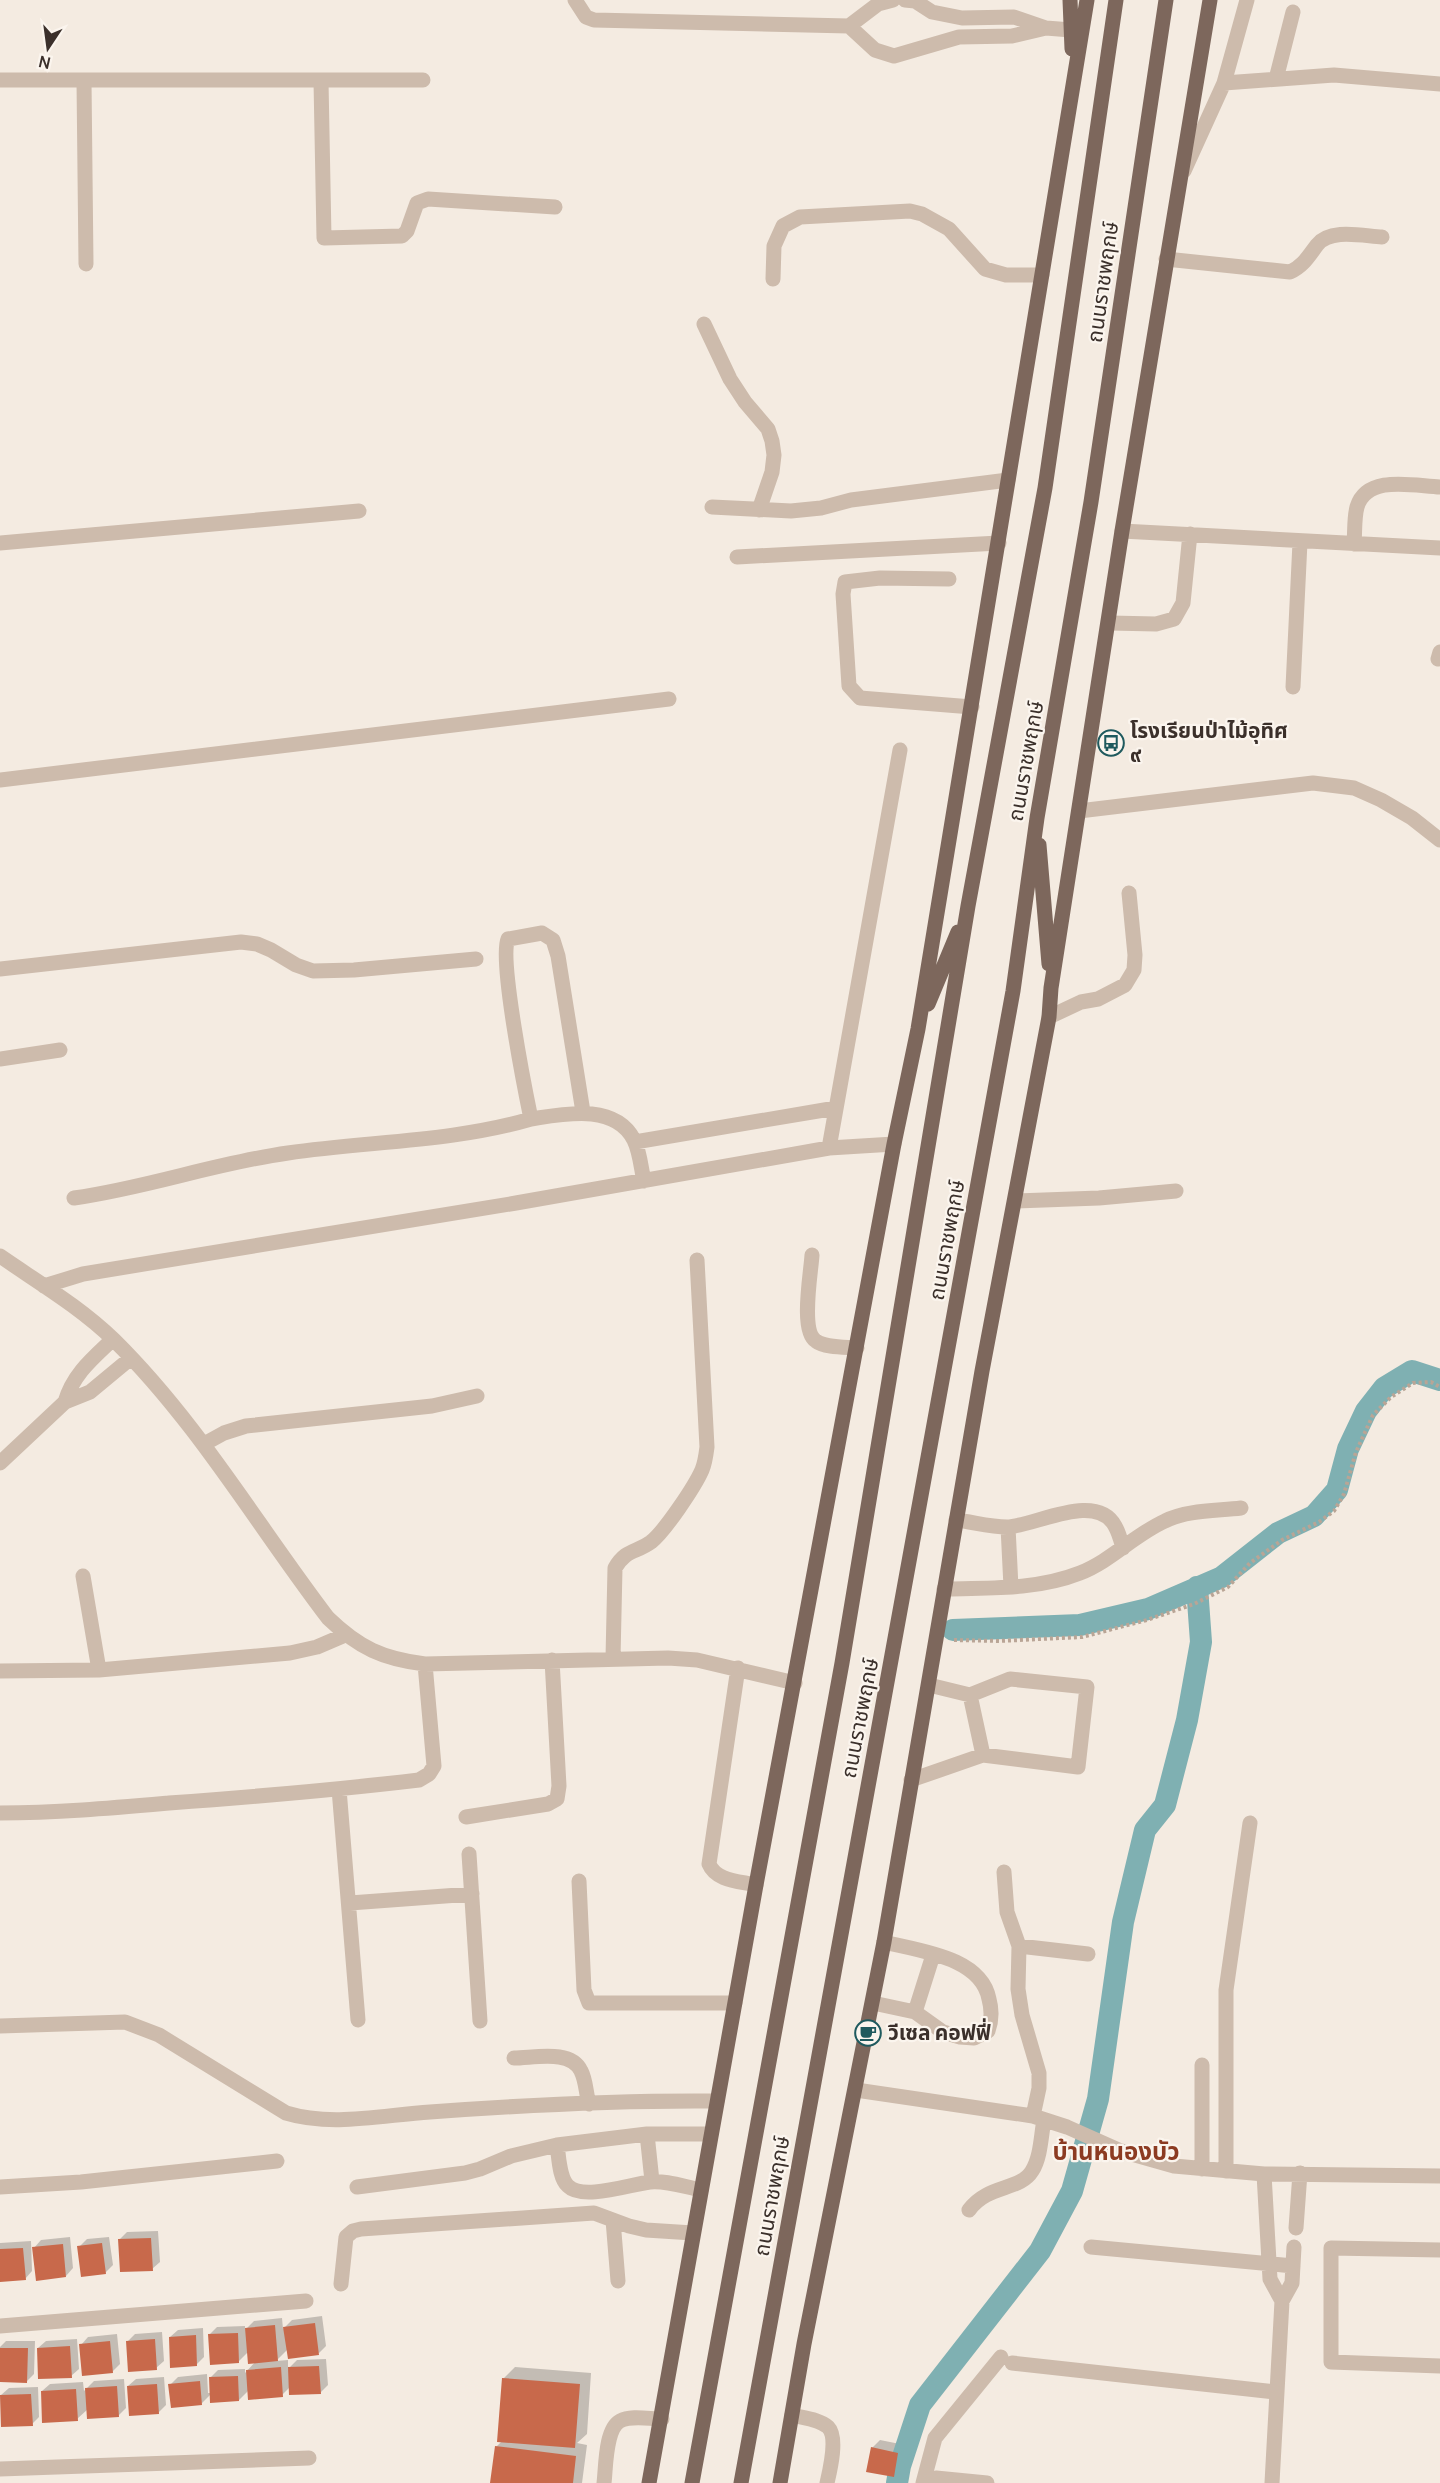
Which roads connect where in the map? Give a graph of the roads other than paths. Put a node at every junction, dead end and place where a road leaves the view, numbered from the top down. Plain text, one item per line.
1 (575, 0) edge
2 (892, 0) edge
3 (905, 0) edge
4 (1070, 0) edge
5 (1087, 0) edge
6 (1116, 0) edge
7 (1166, 0) edge
8 (1210, 0) edge
9 (1247, 0) edge
10 (1293, 12) dead end
11 (849, 26) junction
12 (1046, 28) junction
13 (1071, 30) junction
14 (1276, 79) junction
15 (0, 80) edge
16 (423, 80) dead end
17 (84, 81) junction
18 (321, 81) junction
19 (1073, 82) junction
20 (1224, 83) junction
21 (1440, 84) edge
22 (1179, 183) junction
23 (555, 207) dead end
24 (1382, 237) dead end
25 (1166, 260) junction
26 (86, 264) dead end
27 (1042, 275) junction
28 (773, 279) dead end
29 (704, 324) dead end
30 (1008, 480) junction
31 (1440, 487) edge
32 (712, 507) dead end
33 (759, 510) junction
34 (359, 511) dead end
35 (1122, 531) junction
36 (1190, 534) junction
37 (1300, 542) junction
38 (0, 543) edge
39 (999, 543) junction
40 (1354, 544) junction
41 (1440, 548) edge
42 (737, 557) dead end
43 (949, 579) dead end
44 (1110, 623) junction
45 (1293, 687) dead end
46 (669, 699) dead end
47 (972, 707) junction
48 (900, 750) dead end
49 (0, 780) edge
50 (1079, 811) junction
51 (1037, 818) junction
52 (1440, 840) edge
53 (1129, 893) dead end
54 (968, 906) junction
55 (476, 959) dead end
56 (0, 969) edge
57 (1052, 988) junction
58 (1049, 1017) junction
59 (918, 1029) junction
60 (60, 1050) dead end
61 (0, 1059) edge
62 (836, 1108) junction
63 (583, 1112) junction
64 (531, 1119) junction
65 (635, 1142) junction
66 (894, 1144) junction
67 (829, 1148) junction
68 (644, 1181) junction
69 (1176, 1191) dead end
70 (74, 1198) dead end
71 (1016, 1201) junction
72 (812, 1255) dead end
73 (0, 1256) edge
74 (697, 1260) dead end
75 (44, 1286) junction
76 (113, 1339) junction
77 (857, 1348) junction
78 (131, 1358) junction
79 (477, 1396) dead end
80 (65, 1402) junction
81 (204, 1444) junction
82 (0, 1463) edge
83 (1241, 1509) dead end
84 (956, 1520) junction
85 (1008, 1527) junction
86 (1123, 1548) junction
87 (83, 1576) dead end
88 (1011, 1587) junction
89 (944, 1588) junction
90 (345, 1635) junction
91 (613, 1658) junction
92 (552, 1660) junction
93 (425, 1664) junction
94 (738, 1668) junction
95 (99, 1670) junction
96 (0, 1671) edge
97 (795, 1683) junction
98 (929, 1685) junction
99 (970, 1695) junction
100 (983, 1755) junction
101 (912, 1780) junction
102 (339, 1789) junction
103 (0, 1813) edge
104 (466, 1816) dead end
105 (1250, 1823) dead end
106 (469, 1854) dead end
107 (1004, 1872) dead end
108 (579, 1881) dead end
109 (756, 1885) junction
110 (472, 1894) junction
111 (350, 1903) junction
112 (884, 1942) junction
113 (1018, 1946) junction
114 (1088, 1954) dead end
115 (933, 1955) junction
116 (735, 2003) junction
117 (873, 2003) junction
118 (915, 2012) junction
119 (358, 2020) dead end
120 (480, 2021) dead end
121 (0, 2026) edge
122 (514, 2058) dead end
123 (1202, 2065) dead end
124 (856, 2090) junction
125 (717, 2101) junction
126 (589, 2104) junction
127 (1039, 2118) junction
128 (647, 2134) junction
129 (711, 2134) junction
130 (557, 2145) junction
131 (277, 2161) dead end
132 (1202, 2169) junction
133 (1226, 2171) junction
134 (1300, 2173) junction
135 (1264, 2174) junction
136 (1440, 2176) edge
137 (652, 2181) junction
138 (0, 2187) edge
139 (357, 2187) dead end
140 (701, 2190) junction
141 (969, 2210) dead end
142 (613, 2220) junction
143 (1296, 2228) dead end
144 (693, 2233) junction
145 (1091, 2247) dead end
146 (1294, 2247) dead end
147 (1440, 2250) edge
148 (1268, 2262) junction
149 (1293, 2266) junction
150 (618, 2282) dead end
151 (341, 2284) dead end
152 (306, 2301) dead end
153 (1282, 2301) junction
154 (0, 2326) edge
155 (1440, 2366) edge
156 (1275, 2392) junction
157 (792, 2415) junction
158 (662, 2419) junction
159 (309, 2458) dead end
160 (0, 2469) edge
161 (929, 2480) edge
162 (604, 2483) edge
163 (650, 2483) edge
164 (692, 2483) edge
165 (741, 2483) edge
166 (780, 2483) edge
167 (827, 2483) edge
168 (987, 2483) edge
169 (1272, 2483) edge

1 - 11 street
2 - 11 street
3 - 12 street
4 - 13 main road
5 - 19 main road
6 - 54 main road, ถนนราชพฤกษ์
7 - 51 main road, ถนนราชพฤกษ์
8 - 22 main road
9 - 20 street
10 - 14 street
11 - 12 street
12 - 13 street
13 - 19 main road
14 - 20 street
14 - 21 street
15 - 17 street
16 - 18 street
17 - 18 street
17 - 26 street
18 - 23 street
19 - 27 main road
20 - 22 street
22 - 25 main road
24 - 25 street
25 - 35 main road
27 - 28 street
27 - 30 main road
29 - 33 street
30 - 33 street
30 - 39 main road
31 - 40 street
32 - 33 street
34 - 38 street
35 - 36 street
35 - 44 main road
36 - 37 street
36 - 44 street
37 - 40 street
37 - 45 street
39 - 42 street
39 - 47 main road
40 - 41 street
43 - 47 street
44 - 50 main road
46 - 49 street
47 - 59 main road
48 - 62 street
50 - 52 street
50 - 57 main road
51 - 57 main road
51 - 165 main road, ถนนราชพฤกษ์
53 - 58 street
54 - 59 main road
54 - 164 main road, ถนนราชพฤกษ์
55 - 56 street
57 - 58 main road
58 - 71 main road
59 - 66 main road
60 - 61 street
62 - 65 street
62 - 67 street
63 - 64 street
63 - 64 street
63 - 65 street
64 - 70 street
65 - 68 street
66 - 67 street
66 - 77 main road
67 - 68 street
68 - 75 street
69 - 71 street
71 - 84 main road
72 - 77 street
73 - 75 street
74 - 91 street
75 - 76 street
76 - 78 street
76 - 80 street
77 - 97 main road
78 - 80 street
78 - 81 street
79 - 81 street
80 - 82 street
81 - 90 street
83 - 86 street
84 - 85 street
84 - 89 main road
85 - 86 street
85 - 88 street
86 - 88 street
87 - 95 street
88 - 89 street
89 - 98 main road
90 - 93 street
90 - 95 street
91 - 92 street
91 - 94 street
92 - 93 street
92 - 104 street
93 - 102 street
94 - 97 street
94 - 109 street
95 - 96 street
97 - 109 main road
98 - 99 street
98 - 101 main road
99 - 100 street
99 - 100 street
100 - 101 street
101 - 112 main road
102 - 103 street
102 - 111 street
105 - 133 street
106 - 110 street
107 - 113 street
108 - 116 street
109 - 116 main road
110 - 111 street
110 - 120 street
111 - 119 street
112 - 115 street
112 - 117 main road
113 - 114 street
113 - 127 street
115 - 118 street
115 - 118 street
116 - 125 main road
117 - 118 street
117 - 124 main road
121 - 126 street
122 - 126 street
123 - 132 street
124 - 127 street
124 - 157 main road
125 - 126 street
125 - 129 main road
127 - 132 street
127 - 141 street
128 - 129 street
128 - 130 street
128 - 137 street
129 - 140 main road
130 - 137 street
130 - 139 street
131 - 138 street
132 - 133 street
133 - 135 street
134 - 135 street
134 - 136 street
134 - 143 street
135 - 148 street
137 - 140 street
140 - 144 main road
142 - 144 street
142 - 150 street
142 - 151 street
144 - 158 main road
145 - 148 street
146 - 149 street
147 - 155 street
148 - 149 street
148 - 153 street
149 - 153 street
152 - 154 street
153 - 156 street
156 - 161 street
156 - 169 street
157 - 166 main road
157 - 167 street
158 - 162 street
158 - 163 main road
159 - 160 street
161 - 168 street

